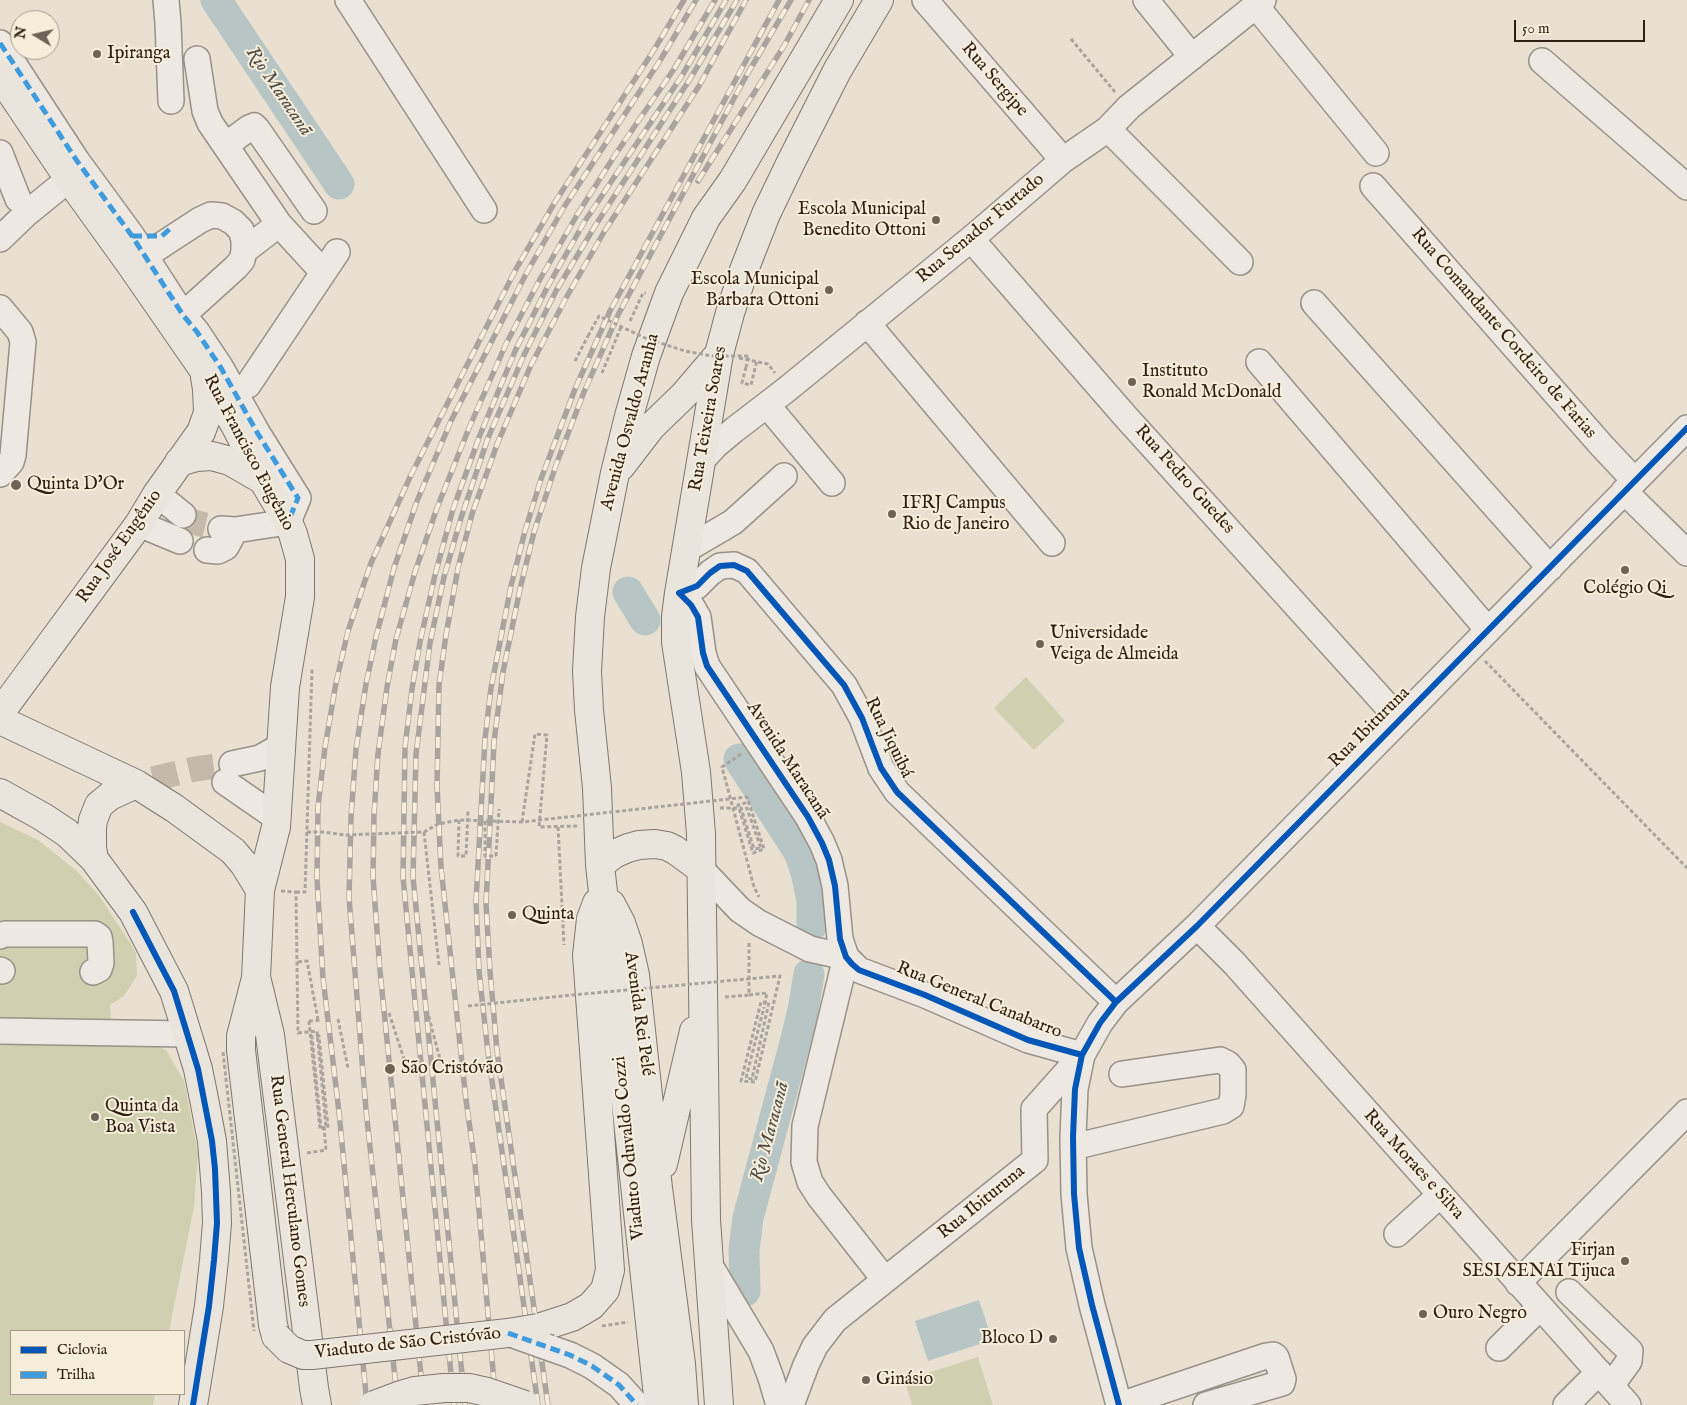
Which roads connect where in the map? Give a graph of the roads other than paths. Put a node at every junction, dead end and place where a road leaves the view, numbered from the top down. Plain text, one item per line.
1 (166, 0) edge
2 (348, 0) edge
3 (839, 0) edge
4 (879, 0) edge
5 (926, 0) edge
6 (1146, 0) edge
7 (1260, 3) edge
8 (0, 43) edge
9 (1192, 57) junction
10 (197, 59) dead end
11 (1542, 61) dead end
12 (0, 76) edge
13 (170, 100) dead end
14 (1108, 129) junction
15 (226, 145) junction
16 (0, 153) edge
17 (1376, 153) dead end
18 (1063, 160) junction
19 (69, 179) junction
20 (1373, 186) dead end
21 (1687, 187) edge
22 (18, 200) dead end
23 (484, 210) dead end
24 (314, 211) dead end
25 (279, 224) junction
26 (173, 226) dead end
27 (0, 239) edge
28 (971, 239) junction
29 (244, 252) junction
30 (337, 252) dead end
31 (136, 253) junction
32 (1240, 262) dead end
33 (323, 272) junction
34 (1314, 303) dead end
35 (3, 318) edge
36 (178, 320) junction
37 (867, 323) junction
38 (719, 354) junction
39 (1259, 362) dead end
40 (203, 368) junction
41 (248, 385) dead end
42 (767, 404) junction
43 (1687, 428) edge
44 (701, 461) junction
45 (179, 462) junction
46 (615, 473) junction
47 (0, 474) edge
48 (784, 476) dead end
49 (263, 480) junction
50 (832, 483) dead end
51 (1629, 485) junction
52 (157, 494) junction
53 (183, 515) tunnel mouth
54 (288, 522) junction
55 (139, 524) junction
56 (180, 541) tunnel mouth
57 (1052, 543) dead end
58 (687, 549) junction
59 (206, 550) tunnel mouth
60 (1687, 553) edge
61 (1550, 568) junction
62 (710, 573) junction
63 (679, 593) junction
64 (701, 638) junction
65 (1479, 638) junction
66 (0, 713) edge
67 (1399, 719) junction
68 (0, 720) edge
69 (281, 746) junction
70 (145, 782) junction
71 (2, 792) edge
72 (277, 818) junction
73 (94, 859) junction
74 (701, 869) junction
75 (601, 877) junction
76 (260, 890) junction
77 (1197, 926) junction
78 (0, 936) edge
79 (846, 957) junction
80 (93, 972) dead end
81 (256, 978) junction
82 (702, 998) junction
83 (1116, 1002) junction
84 (0, 1031) edge
85 (187, 1034) junction
86 (1082, 1055) junction
87 (1122, 1074) dead end
88 (1687, 1112) edge
89 (1073, 1147) junction
90 (658, 1188) junction
91 (1440, 1195) junction
92 (1397, 1234) dead end
93 (709, 1264) junction
94 (885, 1280) junction
95 (1518, 1283) junction
96 (1569, 1292) dead end
97 (1540, 1306) junction
98 (544, 1338) junction
99 (1499, 1348) dead end
100 (1605, 1379) junction
101 (1168, 1398) edge
102 (313, 1399) edge
103 (1211, 1404) edge
104 (193, 1405) edge
105 (374, 1405) edge
106 (525, 1405) edge
107 (637, 1405) edge
108 (659, 1405) edge
109 (684, 1405) edge
110 (719, 1405) edge
111 (779, 1405) edge
112 (791, 1405) edge
113 (1120, 1405) edge
114 (1566, 1405) edge
115 (1628, 1405) edge

1 - 13 street
2 - 23 street
3 - 46 main road, Avenida Osvaldo Aranha
4 - 38 main road, Rua Teixeira Soares
5 - 18 street, Rua Sergipe
6 - 9 street
7 - 9 street, Rua Senador Furtado
7 - 17 street
8 - 31 street
9 - 14 street, Rua Senador Furtado
10 - 15 street
11 - 21 street
12 - 19 main road, Rua Francisco Eugênio
14 - 18 street, Rua Senador Furtado
14 - 32 street
15 - 24 street
15 - 25 street
16 - 22 street
18 - 28 street, Rua Senador Furtado
19 - 27 street
19 - 31 main road, Rua Francisco Eugênio
20 - 51 street, Rua Comandante Cordeiro de Farias
25 - 29 street
25 - 33 street
26 - 31 street
28 - 37 street, Rua Senador Furtado
28 - 67 street, Rua Pedro Guedes
29 - 31 street
29 - 36 street
30 - 33 street
31 - 36 main road, Rua Francisco Eugênio
33 - 41 street
34 - 61 street
35 - 47 street
36 - 40 main road, Rua Francisco Eugênio
36 - 54 street
37 - 42 street, Rua Senador Furtado
37 - 57 street
38 - 44 main road, Rua Teixeira Soares
38 - 46 main road
39 - 65 street
40 - 45 main road, Rua José Eugênio
40 - 49 main road, Rua Francisco Eugênio
42 - 44 street, Rua Senador Furtado
42 - 50 street
43 - 51 street, Rua Ibituruna
44 - 58 main road, Rua Teixeira Soares
45 - 49 main road
45 - 52 main road, Rua José Eugênio
46 - 75 main road, Avenida Osvaldo Aranha
48 - 58 street
49 - 54 main road, Rua Francisco Eugênio
51 - 60 street, Rua Comandante Cordeiro de Farias
51 - 61 street, Rua Ibituruna
52 - 53 street
52 - 55 main road, Rua José Eugênio
54 - 59 street
54 - 69 main road, Rua Francisco Eugênio
55 - 56 street
55 - 66 main road, Rua José Eugênio
58 - 63 main road, Rua Teixeira Soares
61 - 65 street, Rua Ibituruna
62 - 63 street, Rua Jiquibá
62 - 64 street
62 - 83 street, Rua Jiquibá
63 - 64 street, Avenida Maracanã
63 - 74 main road, Rua Teixeira Soares
64 - 79 street, Avenida Maracanã
65 - 67 street, Rua Ibituruna
67 - 77 street, Rua Ibituruna
68 - 70 main road
69 - 72 main road, Rua Francisco Eugênio
69 - 72 street
70 - 73 main road
70 - 76 main road
71 - 73 main road
72 - 76 main road, Rua Francisco Eugênio
73 - 85 main road
74 - 75 main road
74 - 79 street, Rua General Canabarro
74 - 82 main road
75 - 90 main road, Avenida Rei Pelé
75 - 98 main road, Viaduto de São Cristóvão
75 - 108 main road, Viaduto Oduvaldo Cozzi
76 - 81 main road, Rua Francisco Eugênio
77 - 83 street, Rua Ibituruna
77 - 91 street, Rua Moraes e Silva
78 - 80 street
79 - 86 street, Rua General Canabarro
79 - 94 street, Avenida Maracanã
81 - 98 main road, Viaduto de São Cristóvão, bridge
81 - 102 main road, Rua General Herculano Gomes
82 - 90 main road
82 - 93 main road
83 - 86 street, Rua Ibituruna
84 - 85 street
85 - 104 main road
86 - 89 street
86 - 94 street, Rua Ibituruna
87 - 89 street
88 - 95 street
89 - 113 street
90 - 109 main road, Avenida Rei Pelé
91 - 92 street
91 - 95 street, Rua Moraes e Silva
93 - 110 main road
93 - 111 street
94 - 112 street, Rua Ibituruna
95 - 97 street, Rua Moraes e Silva
96 - 100 street
97 - 99 street
97 - 100 street, Rua Moraes e Silva
98 - 107 street
100 - 114 street
100 - 115 street, Rua Moraes e Silva
101 - 103 street
101 - 113 street
105 - 106 main road, bridge

